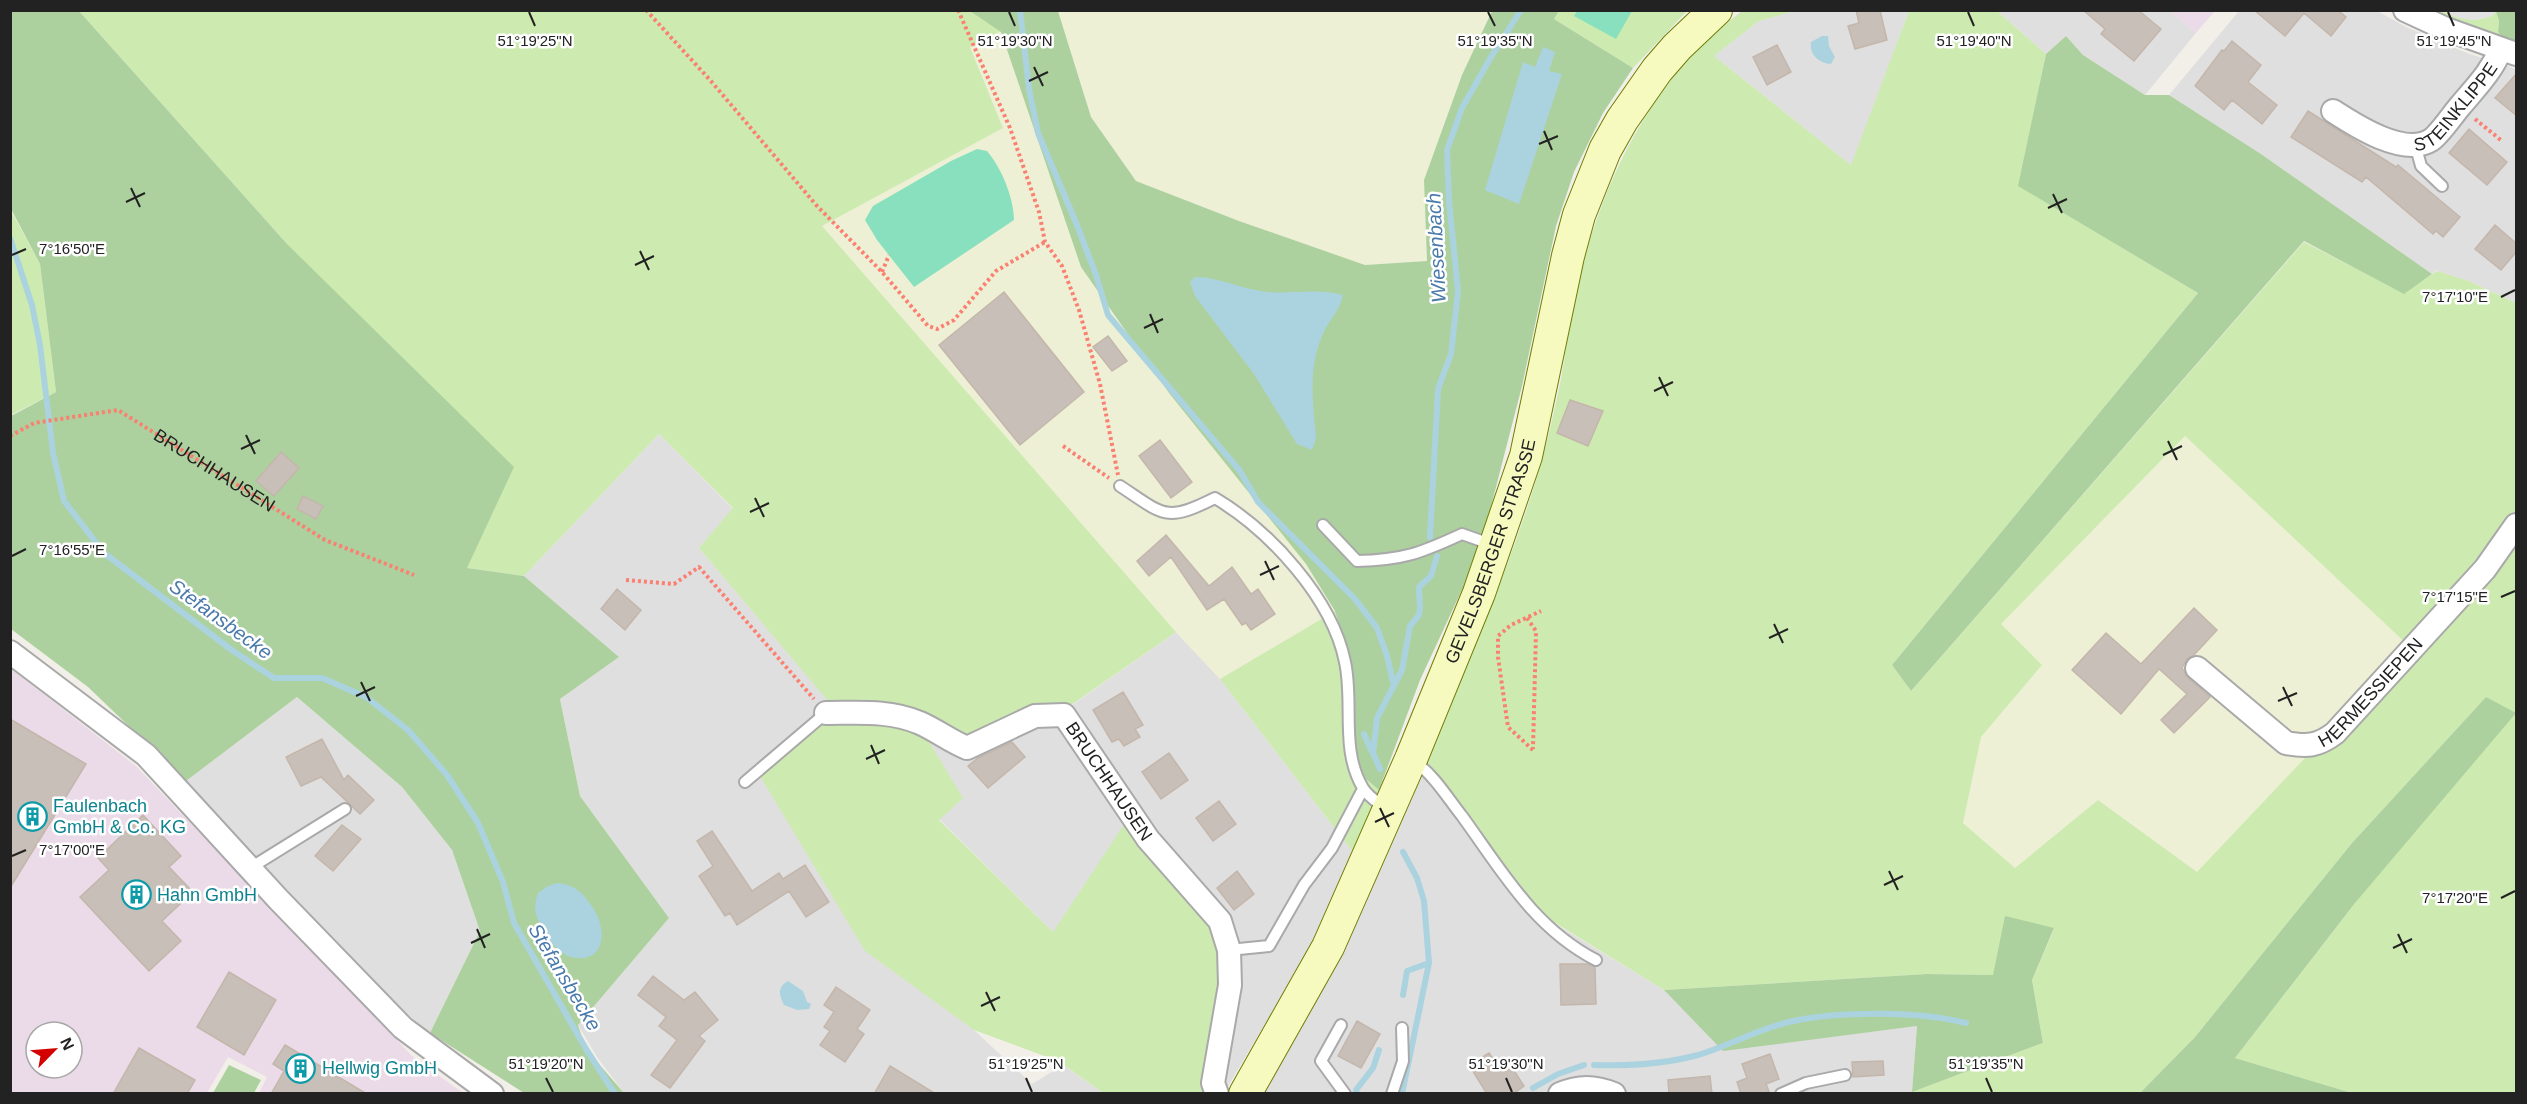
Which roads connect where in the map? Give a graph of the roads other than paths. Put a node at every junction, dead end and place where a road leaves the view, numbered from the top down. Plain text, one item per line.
1 (1716, 10) edge
2 (2413, 12) edge
3 (2509, 51) edge
4 (2333, 111) dead end
5 (2415, 144) junction
6 (2442, 186) dead end
7 (1120, 486) road end
8 (1323, 525) dead end
9 (2517, 525) edge
10 (1497, 546) junction
11 (10, 652) edge
12 (2197, 668) dead end
13 (826, 713) joint
14 (1411, 759) junction
15 (745, 782) dead end
16 (1363, 789) junction
17 (345, 809) dead end
18 (1389, 811) junction
19 (250, 868) junction
20 (1229, 950) junction
21 (1596, 960) dead end
22 (1341, 1025) dead end
23 (1402, 1029) dead end
24 (1845, 1075) dead end
25 (492, 1094) edge
26 (1217, 1094) edge
27 (1245, 1094) edge
28 (1345, 1094) edge
29 (1392, 1094) edge
30 (1560, 1094) edge
31 (1614, 1094) edge
32 (1781, 1094) edge

1 - 10 main road, GEVELSBERGER STRASSE
2 - 3 street, STEINKLIPPE
3 - 5 street, STEINKLIPPE
4 - 5 street, STEINKLIPPE
5 - 6 lane
7 - 16 lane
8 - 10 lane
9 - 12 street, HERMESSIEPEN
10 - 14 main road, GEVELSBERGER STRASSE
11 - 19 street
13 - 15 lane
13 - 20 street, BRUCHHAUSEN
14 - 18 main road, GEVELSBERGER STRASSE
14 - 21 lane
16 - 18 lane
16 - 20 lane
17 - 19 lane
18 - 27 main road, GEVELSBERGER STRASSE
19 - 25 street
20 - 26 street, BRUCHHAUSEN
22 - 28 lane
23 - 29 lane
24 - 32 lane
30 - 31 street

